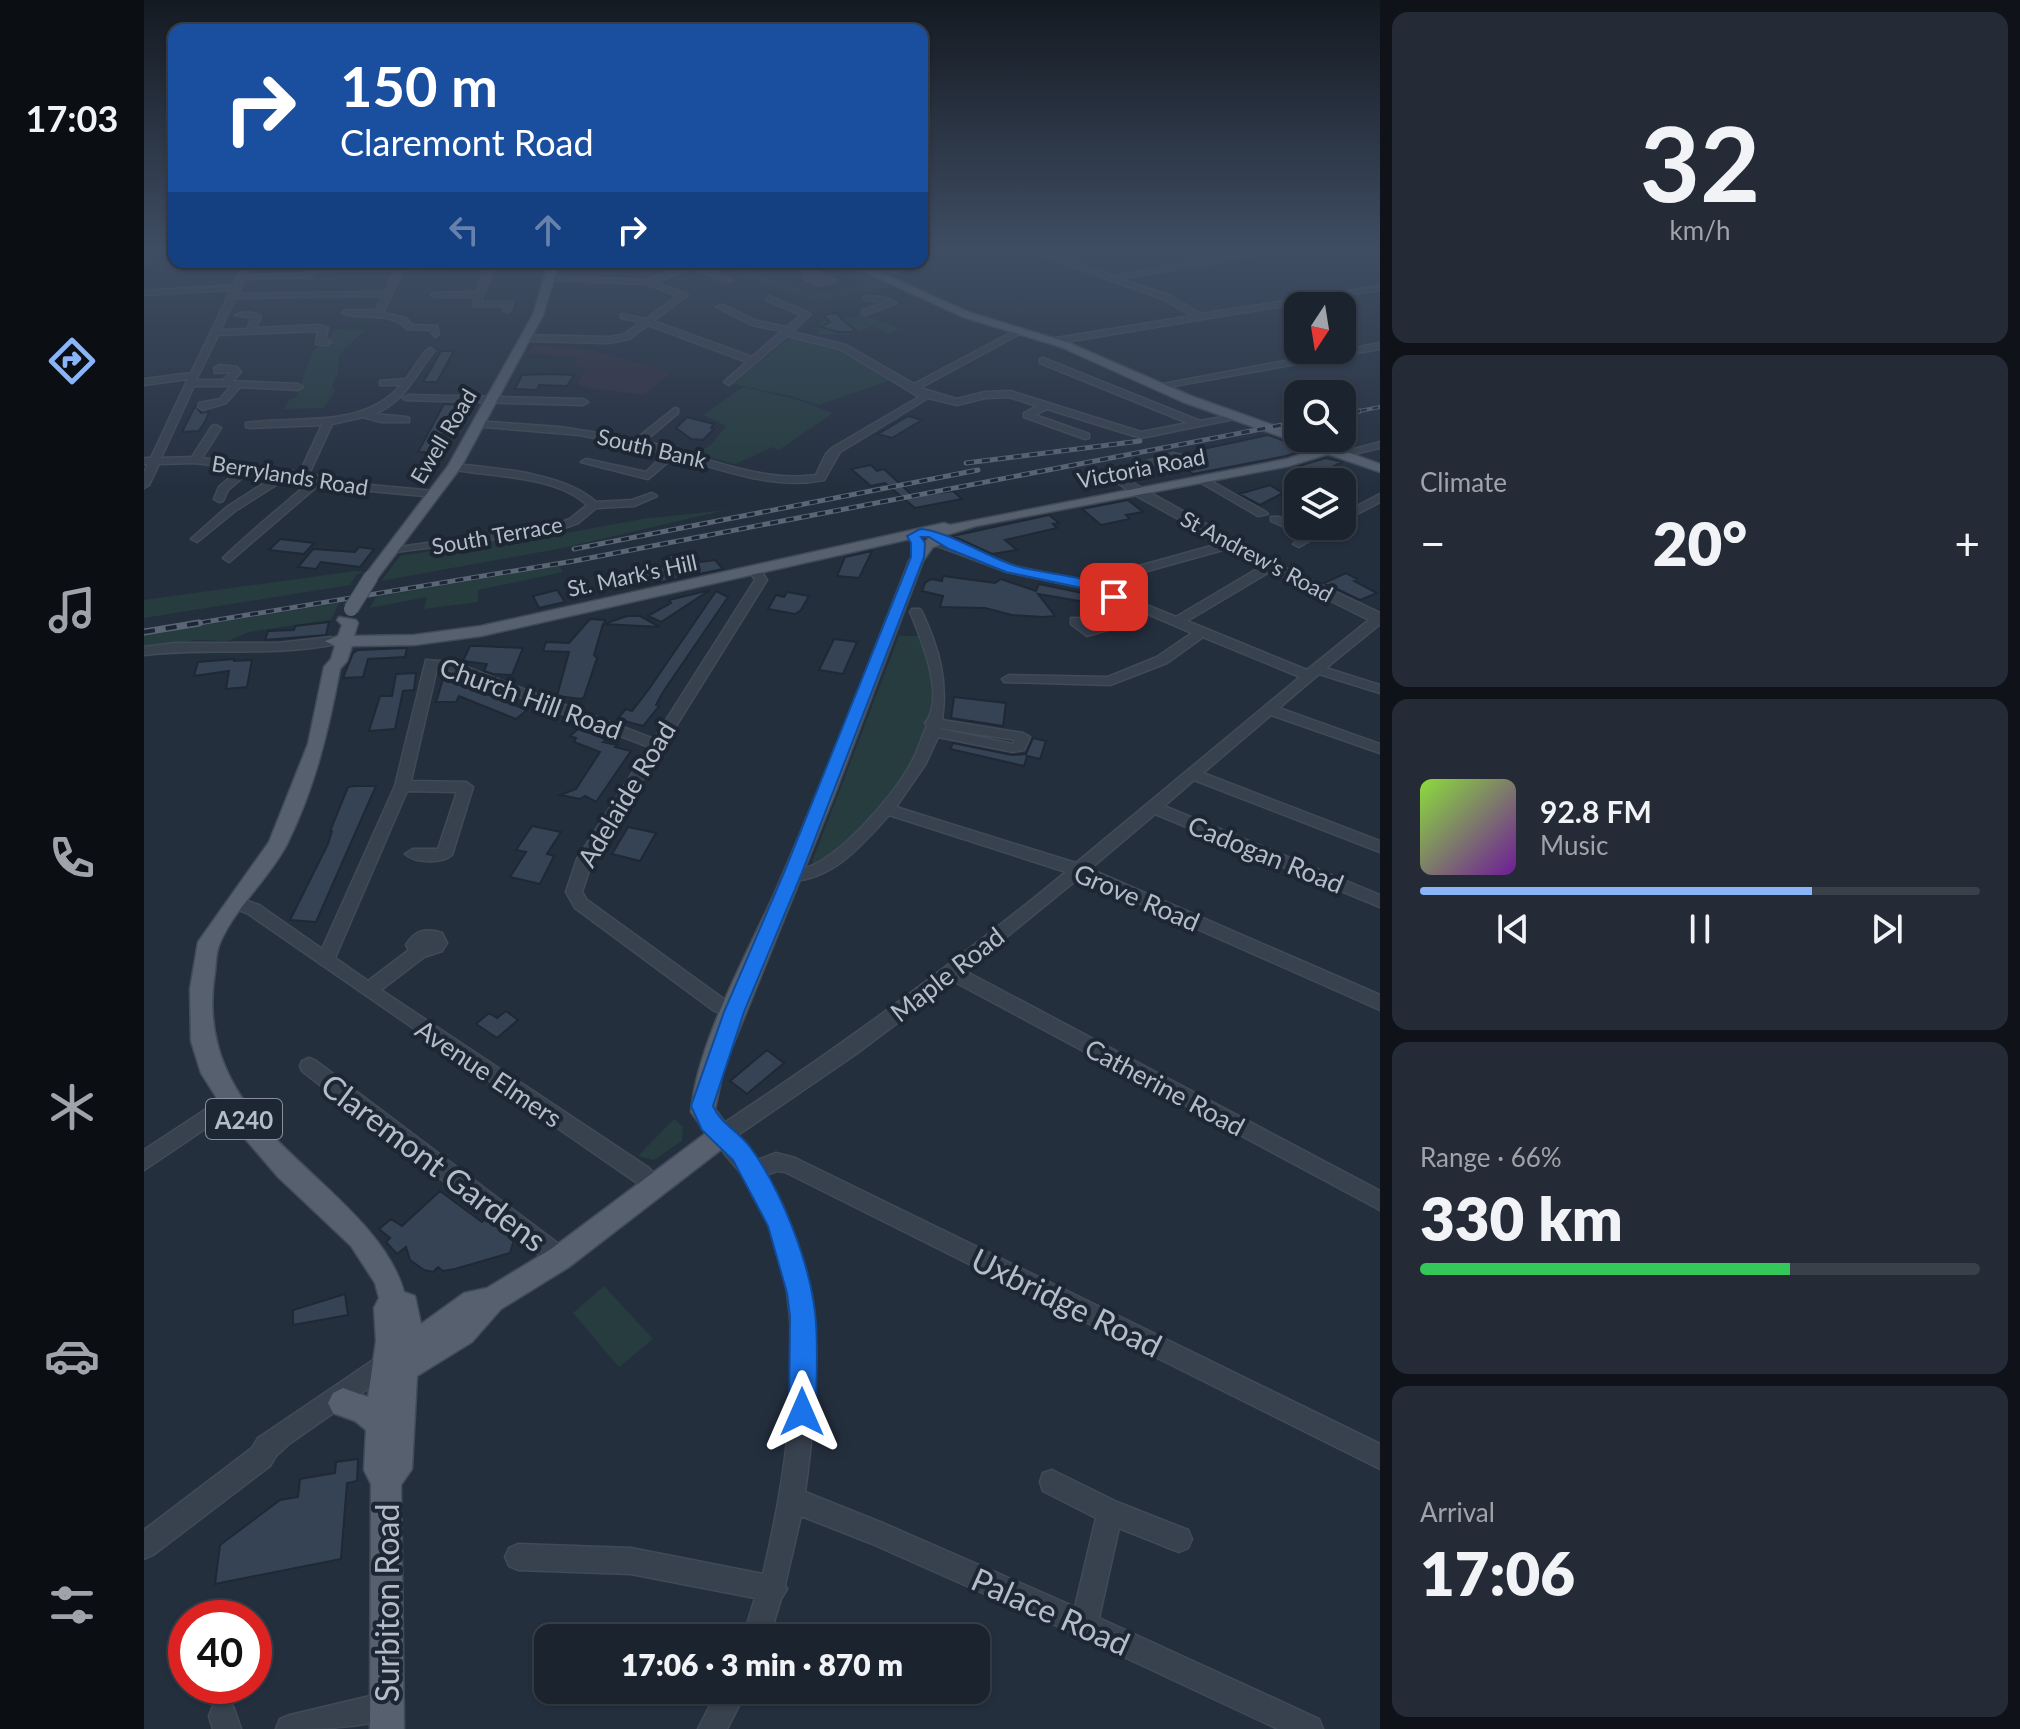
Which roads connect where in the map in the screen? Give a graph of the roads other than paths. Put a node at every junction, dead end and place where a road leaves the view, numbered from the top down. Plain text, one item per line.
1 (217, 330) edge
2 (304, 330) edge
3 (324, 330) edge
4 (434, 330) edge
5 (530, 330) edge
6 (637, 330) edge
7 (666, 330) edge
8 (779, 330) edge
9 (789, 330) edge
10 (1012, 330) edge
11 (1119, 330) edge
12 (250, 332) joint
13 (787, 332) junction
14 (1019, 332) junction
15 (215, 333) junction
16 (435, 334) dead end
17 (526, 338) junction
18 (1053, 341) junction
19 (327, 342) dead end
20 (1380, 346) edge
21 (424, 353) dead end
22 (753, 361) junction
23 (1043, 361) dead end
24 (219, 369) dead end
25 (192, 379) junction
26 (144, 382) edge
27 (226, 382) junction
28 (409, 382) junction
29 (729, 382) dead end
30 (383, 383) dead end
31 (237, 385) junction
32 (1157, 386) junction
33 (298, 388) dead end
34 (913, 388) junction
35 (924, 394) junction
36 (408, 398) dead end
37 (492, 398) junction
38 (583, 402) dead end
39 (203, 405) dead end
40 (1046, 405) junction
41 (675, 411) dead end
42 (1015, 411) dead end
43 (367, 415) junction
44 (1027, 415) junction
45 (1239, 417) junction
46 (406, 420) dead end
47 (328, 422) junction
48 (477, 424) junction
49 (250, 425) dead end
50 (1200, 425) junction
51 (216, 428) dead end
52 (1284, 433) edge
53 (1076, 434) dead end
54 (638, 442) junction
55 (1380, 445) edge
56 (1356, 449) edge
57 (673, 452) junction
58 (1336, 452) joint
59 (1177, 455) dead end
60 (150, 460) edge
61 (195, 460) junction
62 (586, 462) dead end
63 (249, 467) junction
64 (454, 467) junction
65 (1380, 468) edge
66 (288, 472) junction
67 (304, 474) junction
68 (320, 478) junction
69 (1202, 479) junction
70 (144, 485) edge
71 (1138, 491) junction
72 (435, 494) junction
73 (652, 496) dead end
74 (1380, 497) edge
75 (219, 499) dead end
76 (593, 505) junction
77 (1356, 511) edge
78 (1262, 514) dead end
79 (1275, 519) dead end
80 (1284, 523) edge
81 (197, 539) dead end
82 (1305, 540) edge
83 (925, 541) junction
84 (1231, 544) junction
85 (1299, 544) dead end
86 (392, 551) junction
87 (229, 558) dead end
88 (1271, 566) junction
89 (755, 570) junction
90 (1087, 585) junction
91 (1141, 608) junction
92 (916, 612) dead end
93 (1379, 619) edge
94 (1075, 621) dead end
95 (1176, 622) junction
96 (1200, 633) junction
97 (423, 639) junction
98 (336, 649) junction
99 (144, 651) edge
100 (431, 663) junction
101 (1314, 673) junction
102 (1009, 679) dead end
103 (1380, 689) edge
104 (1271, 710) junction
105 (932, 727) junction
106 (655, 744) junction
107 (1380, 749) edge
108 (1192, 774) junction
109 (402, 786) junction
110 (1152, 807) junction
111 (887, 809) junction
112 (1380, 847) edge
113 (413, 854) dead end
114 (1079, 870) junction
115 (792, 875) junction
116 (1380, 901) edge
117 (236, 903) junction
118 (418, 952) dead end
119 (326, 960) junction
120 (951, 972) junction
121 (368, 990) junction
122 (1380, 1003) edge
123 (734, 1012) junction
124 (309, 1066) dead end
125 (232, 1100) junction
126 (722, 1135) junction
127 (144, 1161) edge
128 (753, 1171) junction
129 (653, 1185) junction
130 (1380, 1201) edge
131 (560, 1258) junction
132 (396, 1365) junction
133 (343, 1403) junction
134 (380, 1425) junction
135 (261, 1457) junction
136 (1380, 1457) edge
137 (386, 1478) junction
138 (1052, 1482) dead end
139 (790, 1499) junction
140 (1110, 1512) junction
141 (1179, 1539) dead end
142 (144, 1546) edge
143 (518, 1557) dead end
144 (774, 1589) junction
145 (761, 1624) edge
146 (1084, 1625) junction
147 (725, 1704) edge
148 (387, 1718) edge
149 (290, 1729) edge
150 (712, 1729) edge
151 (1309, 1729) edge

1 - 15 street
2 - 12 street
3 - 19 street
4 - 16 street
5 - 17 main road, Ewell Road / A240
6 - 17 street
7 - 22 street
8 - 13 street
9 - 13 street
10 - 14 main road
11 - 18 street
12 - 15 street
13 - 22 street
13 - 34 street
14 - 18 main road
14 - 34 street
15 - 25 street
17 - 37 main road, Ewell Road / A240
18 - 32 main road
20 - 32 street
21 - 28 street
22 - 29 street
23 - 50 street
24 - 27 street
25 - 26 street
25 - 27 street
25 - 60 street
27 - 31 street
28 - 30 street
28 - 43 street
31 - 33 street
31 - 39 street
32 - 45 main road
34 - 35 street
35 - 40 street
35 - 57 street, South Bank
36 - 37 street
37 - 38 street
37 - 48 main road, Ewell Road / A240
40 - 44 street
40 - 50 street
41 - 54 street
42 - 44 street
43 - 46 street
43 - 47 street
44 - 53 street
45 - 50 street
45 - 52 main road
47 - 49 street
47 - 67 street
48 - 54 street, South Bank
48 - 64 main road, Ewell Road / A240
51 - 61 street
54 - 57 street, South Bank
55 - 56 street
57 - 62 street
58 - 65 main road
58 - 69 main road, Victoria Road
59 - 71 street, St Andrew's Road
60 - 61 street, Berrylands Road
60 - 70 street
61 - 63 street, Berrylands Road
63 - 66 street, Berrylands Road
63 - 75 street
64 - 72 main road, Ewell Road / A240
64 - 76 street, South Terrace
66 - 67 street, Berrylands Road
66 - 81 street
67 - 68 street, Berrylands Road
68 - 72 street, Berrylands Road
68 - 87 street
69 - 71 main road, Victoria Road
69 - 78 street
71 - 83 main road, Victoria Road
71 - 84 street, St Andrew's Road
72 - 86 main road, Ewell Road / A240
73 - 76 street
74 - 77 street
76 - 86 street, South Terrace
79 - 80 street
82 - 85 street
83 - 89 main road, St. Mark's Hill
83 - 90 street
83 - 115 main road
84 - 88 street, St Andrew's Road
84 - 90 street
86 - 98 main road, Ewell Road / A240, bridge
88 - 93 street, St Andrew's Road
88 - 95 street
89 - 97 main road, St. Mark's Hill
89 - 106 street, Adelaide Road
90 - 91 street
91 - 94 street
91 - 95 street
92 - 105 street
93 - 101 street, Maple Road
95 - 96 street
96 - 101 street
96 - 102 street
97 - 98 main road, St. Mark's Hill
97 - 100 street, Church Hill Road
98 - 99 street
98 - 117 main road, A240
100 - 106 street, Church Hill Road
100 - 109 street
101 - 103 street
101 - 104 street, Maple Road
104 - 107 street
104 - 108 street, Maple Road
105 - 105 street
105 - 111 street
106 - 123 street, Adelaide Road
108 - 110 street, Maple Road
108 - 112 street
109 - 113 street
109 - 119 street
110 - 114 street, Maple Road
110 - 116 street, Cadogan Road
111 - 114 street, Grove Road
111 - 115 street
114 - 120 street, Maple Road
114 - 122 street, Grove Road
115 - 123 main road
117 - 119 street, Avenue Elmers
117 - 125 main road, A240
118 - 121 street
119 - 121 street, Avenue Elmers
120 - 126 street, Maple Road
120 - 130 street, Catherine Road
121 - 129 street, Avenue Elmers
123 - 126 main road
124 - 131 street, Claremont Gardens
125 - 127 street
125 - 132 main road, A240
126 - 128 street
126 - 129 main road, Maple Road
128 - 136 street, Uxbridge Road
128 - 139 street
129 - 131 main road, Maple Road
131 - 132 main road, Maple Road
132 - 133 street
132 - 134 main road, Surbiton Road / A240
132 - 135 street
132 - 137 main road, Surbiton Road / A240
133 - 134 main road
133 - 135 street
134 - 137 main road, Surbiton Road / A240
135 - 142 street
137 - 148 main road, Surbiton Road / A240
138 - 140 street
139 - 144 street
139 - 146 street, Palace Road
140 - 141 street
140 - 146 street
143 - 144 street
144 - 145 street
146 - 151 street, Palace Road
147 - 150 street
148 - 149 street

